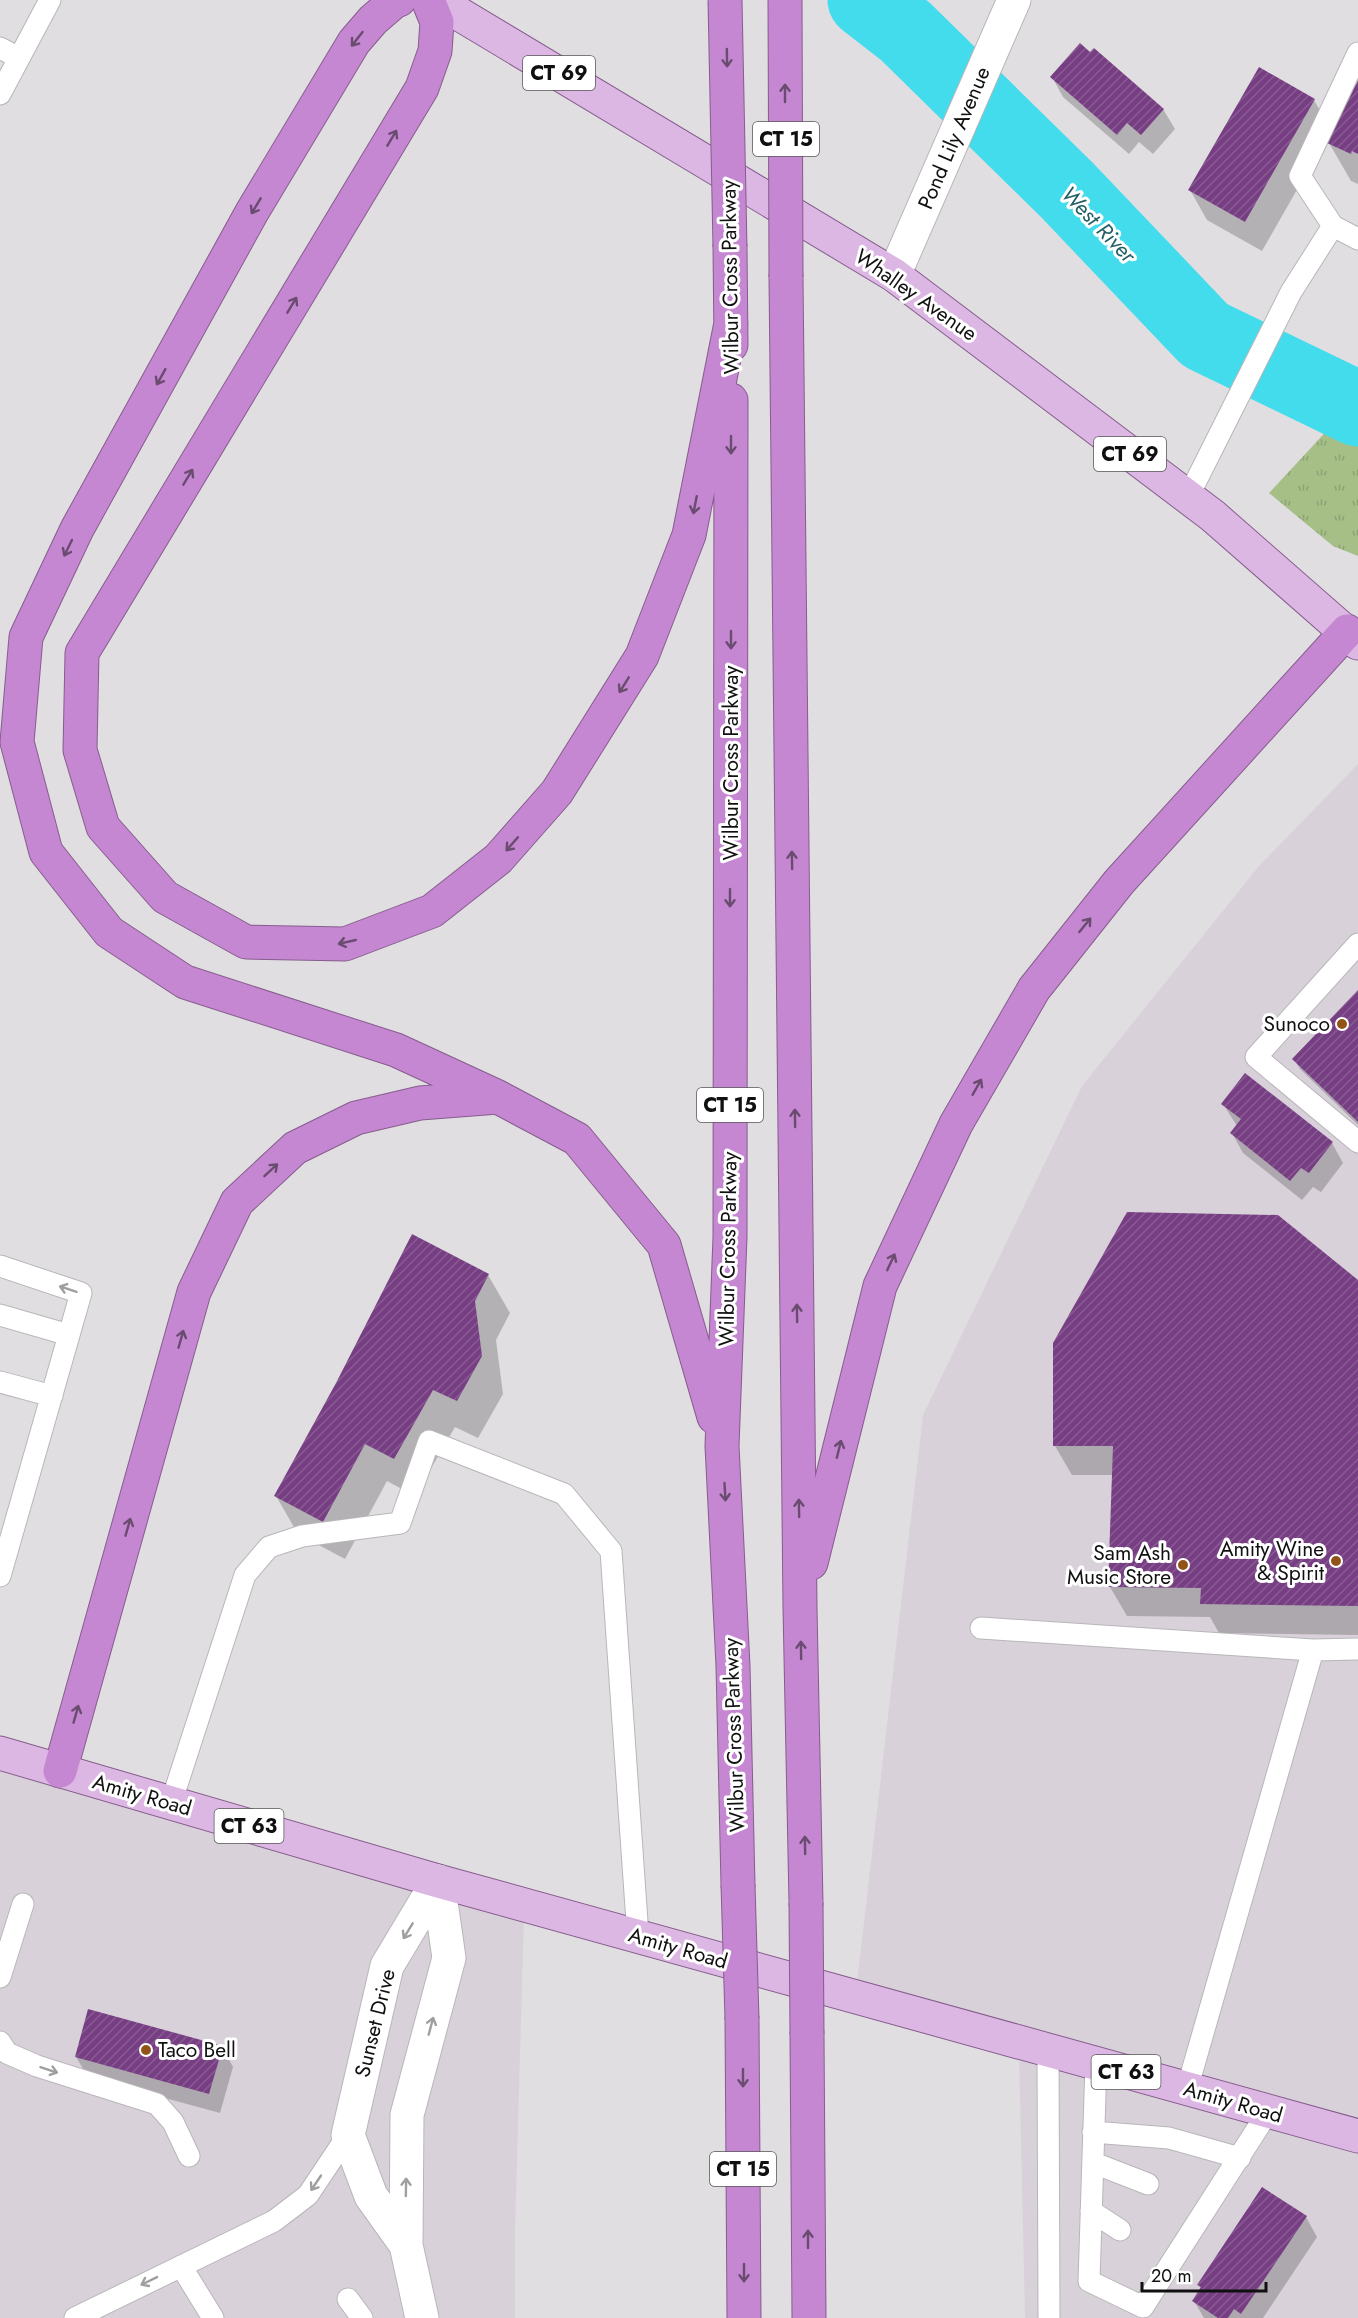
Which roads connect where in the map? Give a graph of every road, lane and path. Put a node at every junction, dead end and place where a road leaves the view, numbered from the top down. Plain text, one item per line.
1 (50, 0) edge
2 (399, 0) edge
3 (428, 0) edge
4 (436, 0) edge
5 (725, 0) edge
6 (785, 0) edge
7 (1014, 0) edge
8 (0, 48) edge
9 (1358, 53) edge
10 (19, 58) junction
11 (0, 94) edge
12 (1333, 226) junction
13 (1358, 239) edge
14 (894, 275) junction
15 (731, 323) junction
16 (1188, 497) junction
17 (1352, 637) edge
18 (1358, 944) edge
19 (498, 1097) junction
20 (1358, 1142) edge
21 (0, 1266) edge
22 (0, 1315) edge
23 (69, 1335) junction
24 (0, 1382) edge
25 (52, 1396) junction
26 (722, 1446) junction
27 (9, 1509) edge
28 (0, 1576) edge
29 (800, 1608) junction
30 (981, 1628) dead end
31 (1358, 1649) edge
32 (1313, 1650) junction
33 (0, 1753) edge
34 (60, 1771) junction
35 (171, 1803) junction
36 (438, 1881) junction
37 (23, 1904) dead end
38 (638, 1936) junction
39 (0, 1977) edge
40 (0, 2042) edge
41 (1048, 2050) junction
42 (1096, 2064) junction
43 (1187, 2089) junction
44 (1268, 2112) junction
45 (1093, 2132) junction
46 (348, 2135) junction
47 (1358, 2136) edge
48 (189, 2156) dead end
49 (1240, 2158) junction
50 (1094, 2163) junction
51 (1148, 2184) dead end
52 (1091, 2211) junction
53 (1120, 2230) dead end
54 (406, 2245) junction
55 (181, 2266) junction
56 (348, 2299) dead end
57 (75, 2318) edge
58 (213, 2318) edge
59 (362, 2318) edge
60 (422, 2318) edge
61 (744, 2318) edge
62 (809, 2318) edge
63 (1049, 2318) edge

1 - 10 lane
2 -> 19 highway
15 -> 3 highway
4 - 14 main road, Whalley Avenue / CT 69
5 -> 15 highway, Wilbur Cross Parkway / CT 15, bridge
29 -> 6 highway, CT 15, bridge
7 - 14 street, Pond Lily Avenue
8 - 10 lane
9 - 12 lane
10 - 11 lane
12 - 13 lane
12 - 16 lane
14 - 16 main road, Whalley Avenue / CT 69
15 -> 26 highway, Wilbur Cross Parkway / CT 15
16 - 17 main road, Whalley Avenue / CT 69
29 -> 17 highway
18 - 20 lane
19 - 26 highway
34 -> 19 highway
23 -> 21 lane
22 - 23 lane
23 - 25 lane
24 - 25 lane
25 - 27 lane
26 -> 61 highway, Wilbur Cross Parkway / CT 15, bridge
27 - 28 lane
62 -> 29 highway, CT 15, bridge
30 - 32 lane
31 - 32 lane
32 - 43 lane
33 - 34 main road, Amity Road / CT 63
34 - 35 main road, Amity Road / CT 63
35 - 36 main road, Amity Road / CT 63
35 - 38 lane
36 - 38 main road, Amity Road / CT 63
36 -> 46 street, Sunset Drive
54 -> 36 street
37 - 39 lane
38 - 41 main road, Amity Road / CT 63
40 -> 48 lane
41 - 42 main road, Amity Road / CT 63
41 - 63 lane
42 - 43 main road, Amity Road / CT 63
42 - 45 lane
43 - 44 main road, Amity Road / CT 63
44 - 47 main road, Amity Road / CT 63
44 - 49 lane
45 - 49 lane
45 - 50 lane
46 - 54 street
46 -> 55 lane
49 - 52 lane
50 - 51 lane
50 - 52 lane
52 - 53 lane
54 - 60 street
55 -> 57 lane
55 - 58 lane
56 - 59 lane

